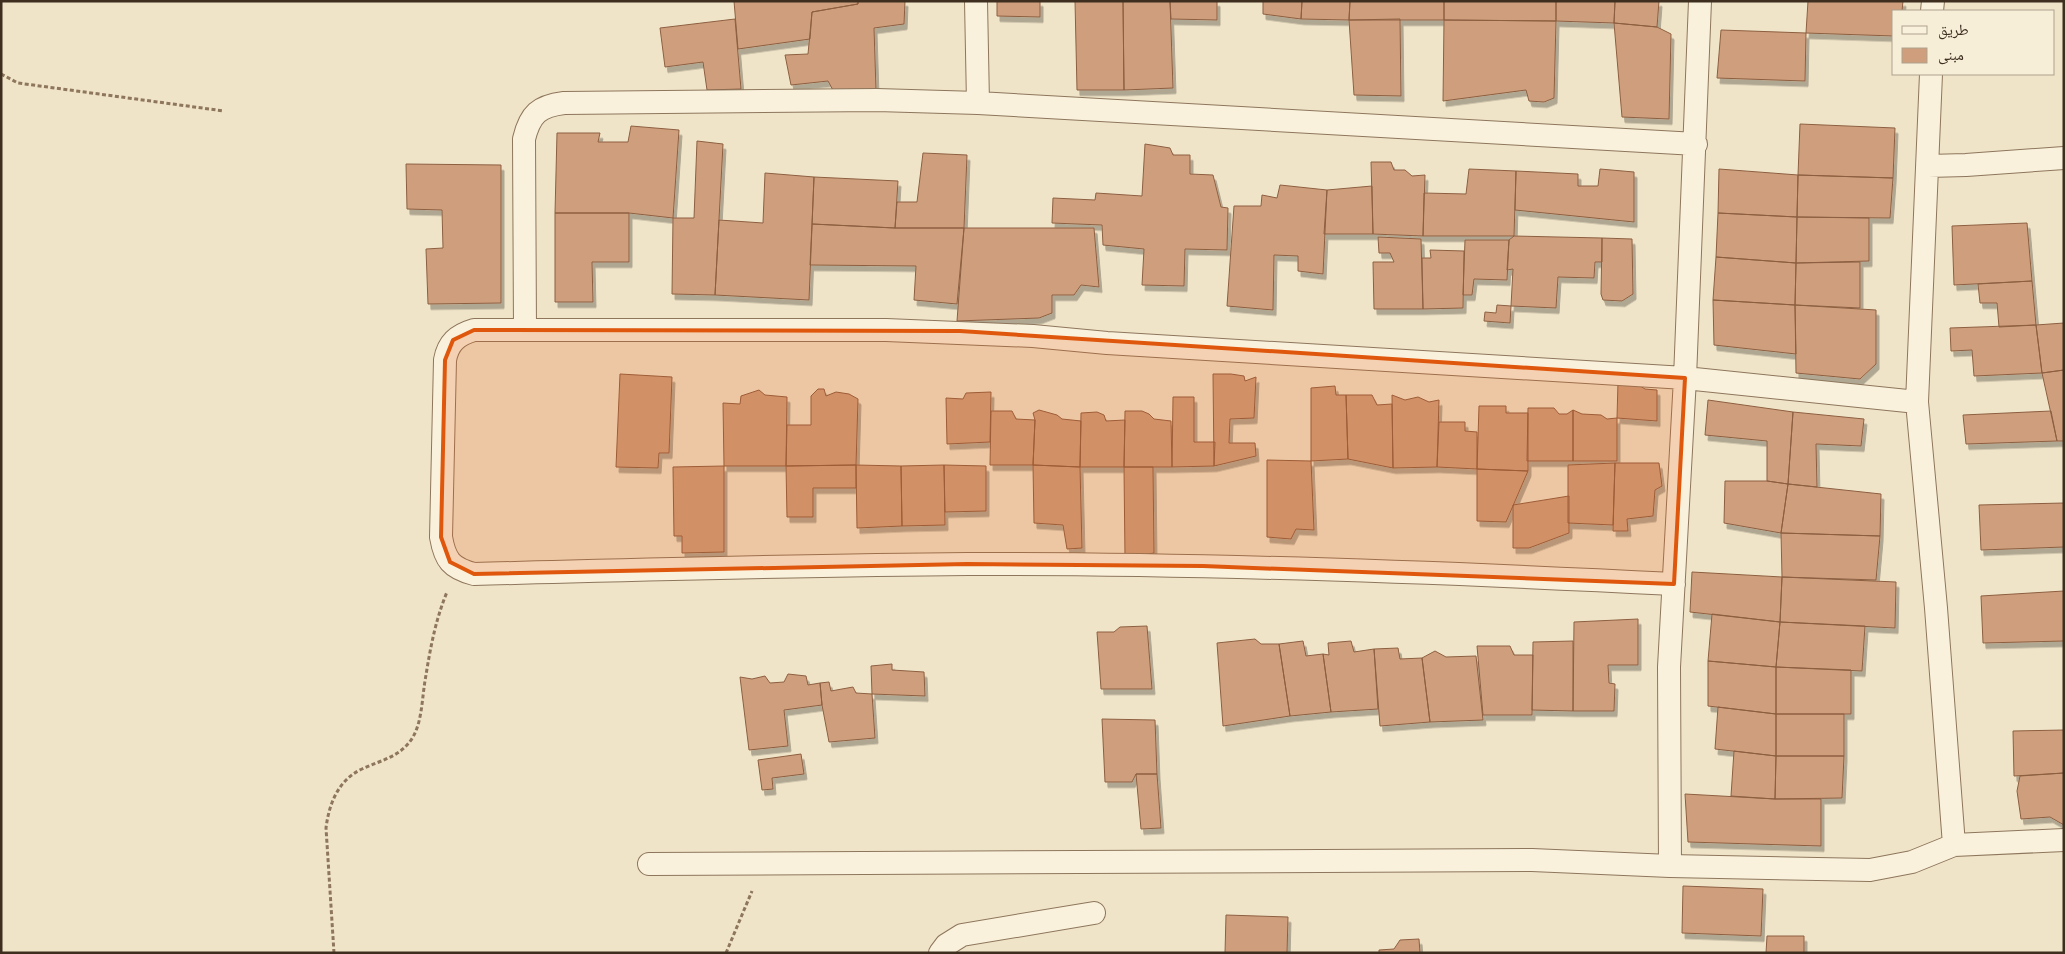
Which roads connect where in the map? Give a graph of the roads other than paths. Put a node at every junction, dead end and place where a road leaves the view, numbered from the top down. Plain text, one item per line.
1 (976, 1) edge
2 (1700, 1) edge
3 (1931, 75) edge
4 (978, 103) junction
5 (1696, 144) junction
6 (2064, 158) edge
7 (1928, 166) junction
8 (525, 330) junction
9 (1685, 378) junction
10 (1917, 402) junction
11 (1674, 584) junction
12 (2064, 840) edge
13 (1954, 846) junction
14 (649, 864) dead end
15 (1670, 866) junction
16 (1094, 913) dead end
17 (940, 953) edge

1 - 4 street
2 - 5 street
3 - 7 street
4 - 5 street
4 - 8 street
5 - 9 street
6 - 7 street
7 - 10 street
8 - 9 street
8 - 11 street
9 - 10 street
9 - 11 street
10 - 13 street
11 - 15 street
12 - 13 street
13 - 15 street
14 - 15 street
16 - 17 street

